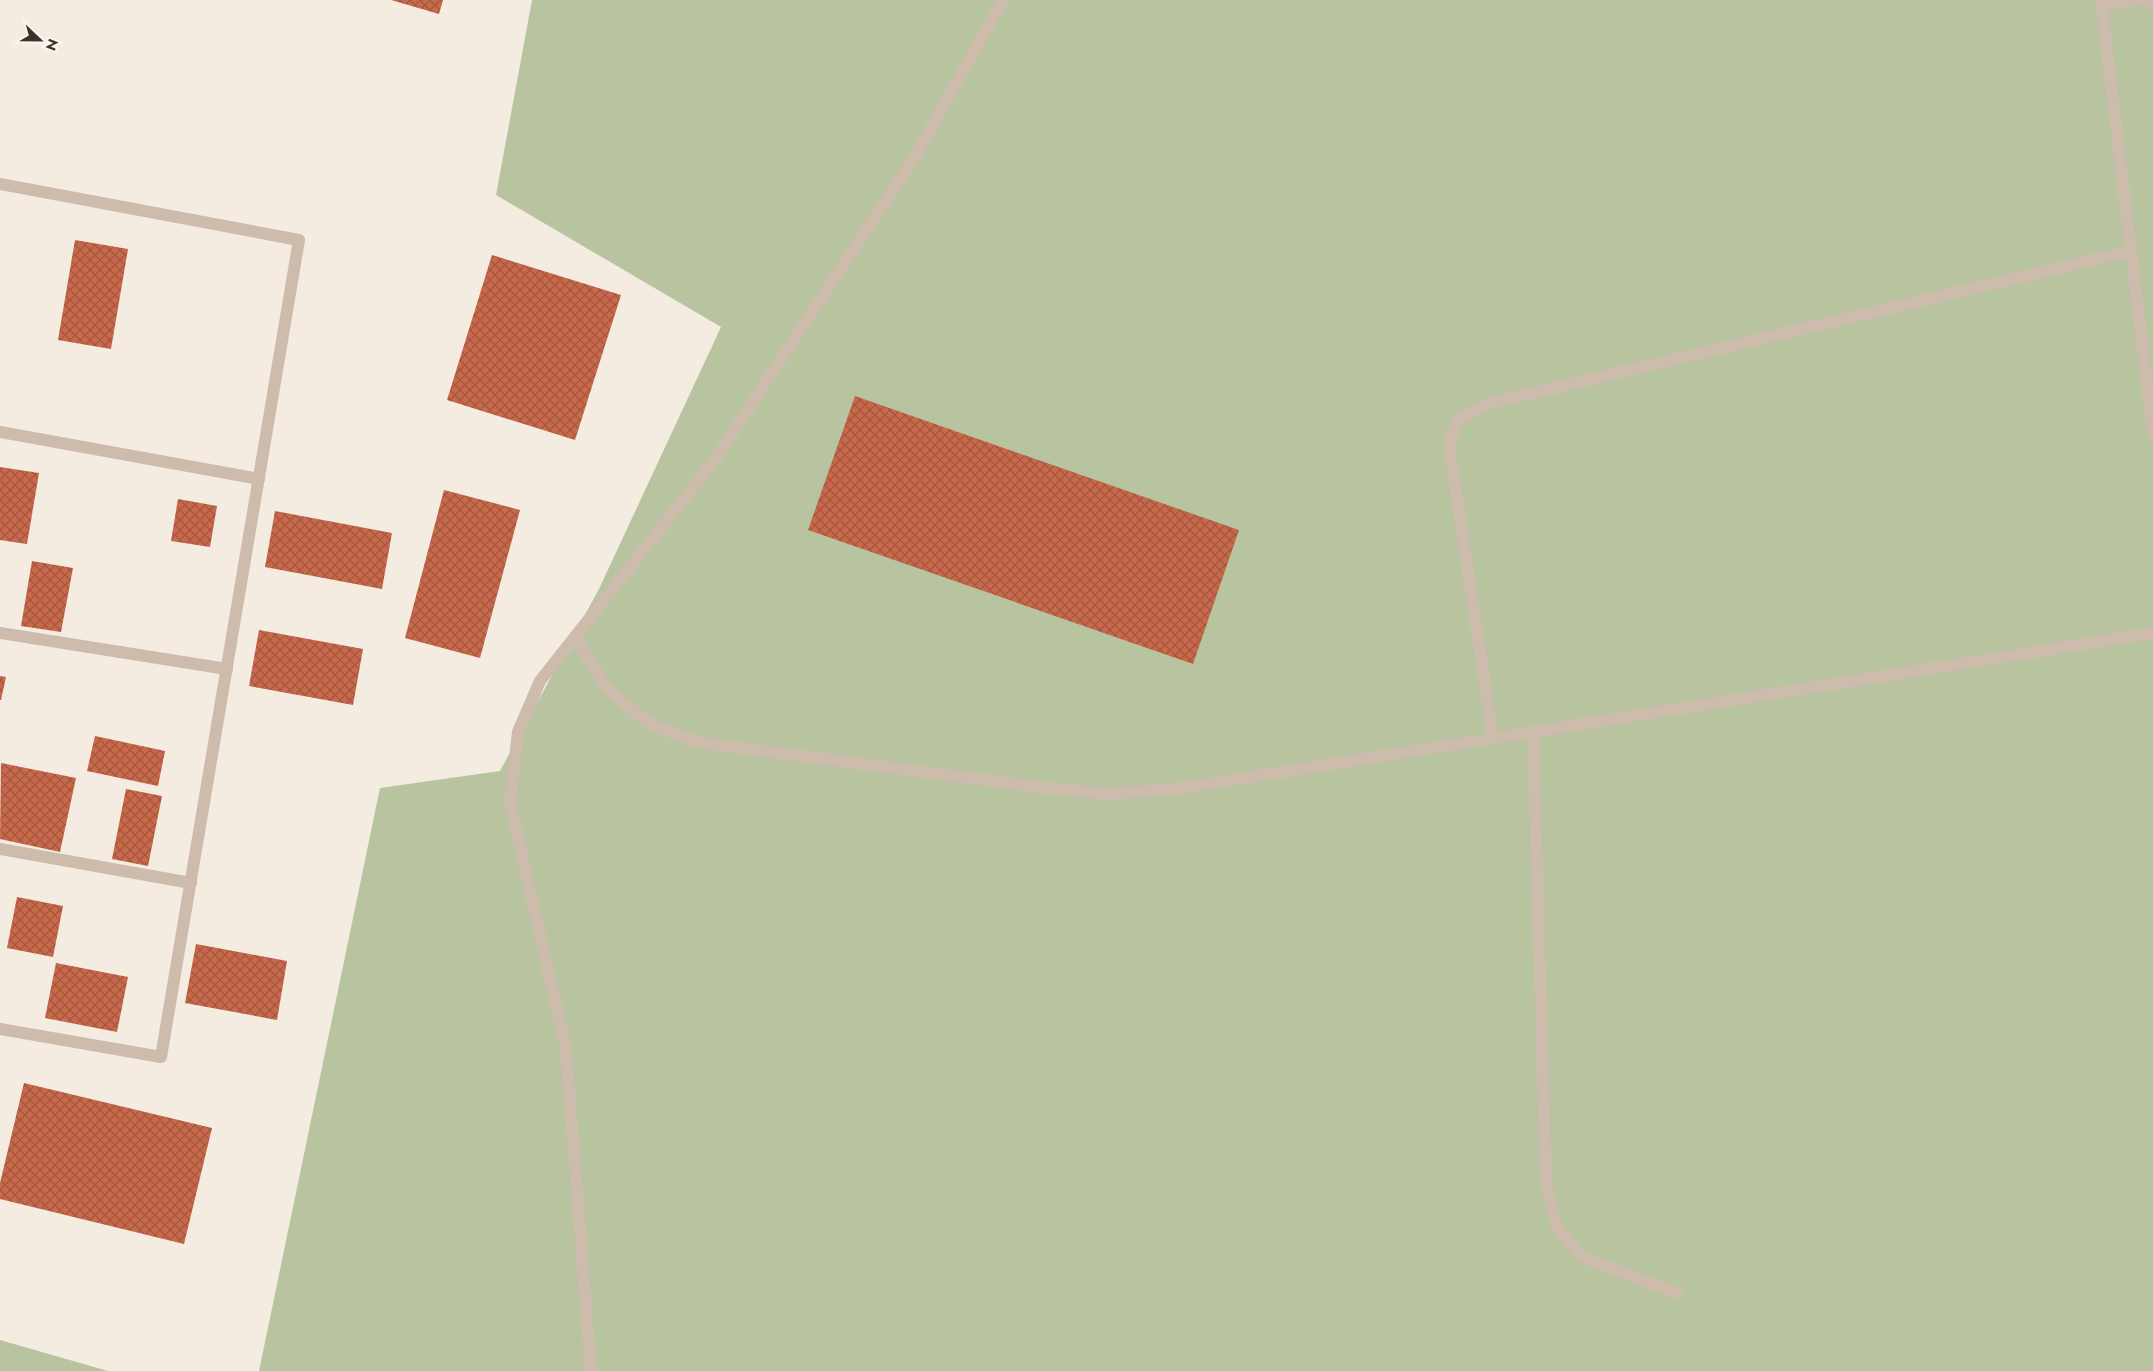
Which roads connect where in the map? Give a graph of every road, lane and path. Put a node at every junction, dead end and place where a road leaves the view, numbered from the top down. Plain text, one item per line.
1 (1002, 0) edge
2 (2138, 0) edge
3 (2145, 0) edge
4 (2102, 2) edge
5 (2153, 2) edge
6 (0, 184) edge
7 (2131, 251) junction
8 (0, 432) edge
9 (2153, 436) edge
10 (259, 479) junction
11 (0, 633) edge
12 (2153, 633) edge
13 (575, 637) junction
14 (227, 669) junction
15 (1533, 732) junction
16 (1493, 738) junction
17 (0, 850) edge
18 (191, 883) junction
19 (0, 1029) edge
20 (1677, 1293) dead end
21 (592, 1371) edge

1 - 13 street
2 - 4 street
3 - 5 street
4 - 7 street
6 - 10 street
7 - 9 street
7 - 16 street
8 - 10 street
10 - 14 street
11 - 14 street
12 - 15 street
13 - 16 street
13 - 21 street
14 - 18 street
15 - 16 street
15 - 20 street
17 - 18 street
18 - 19 street

